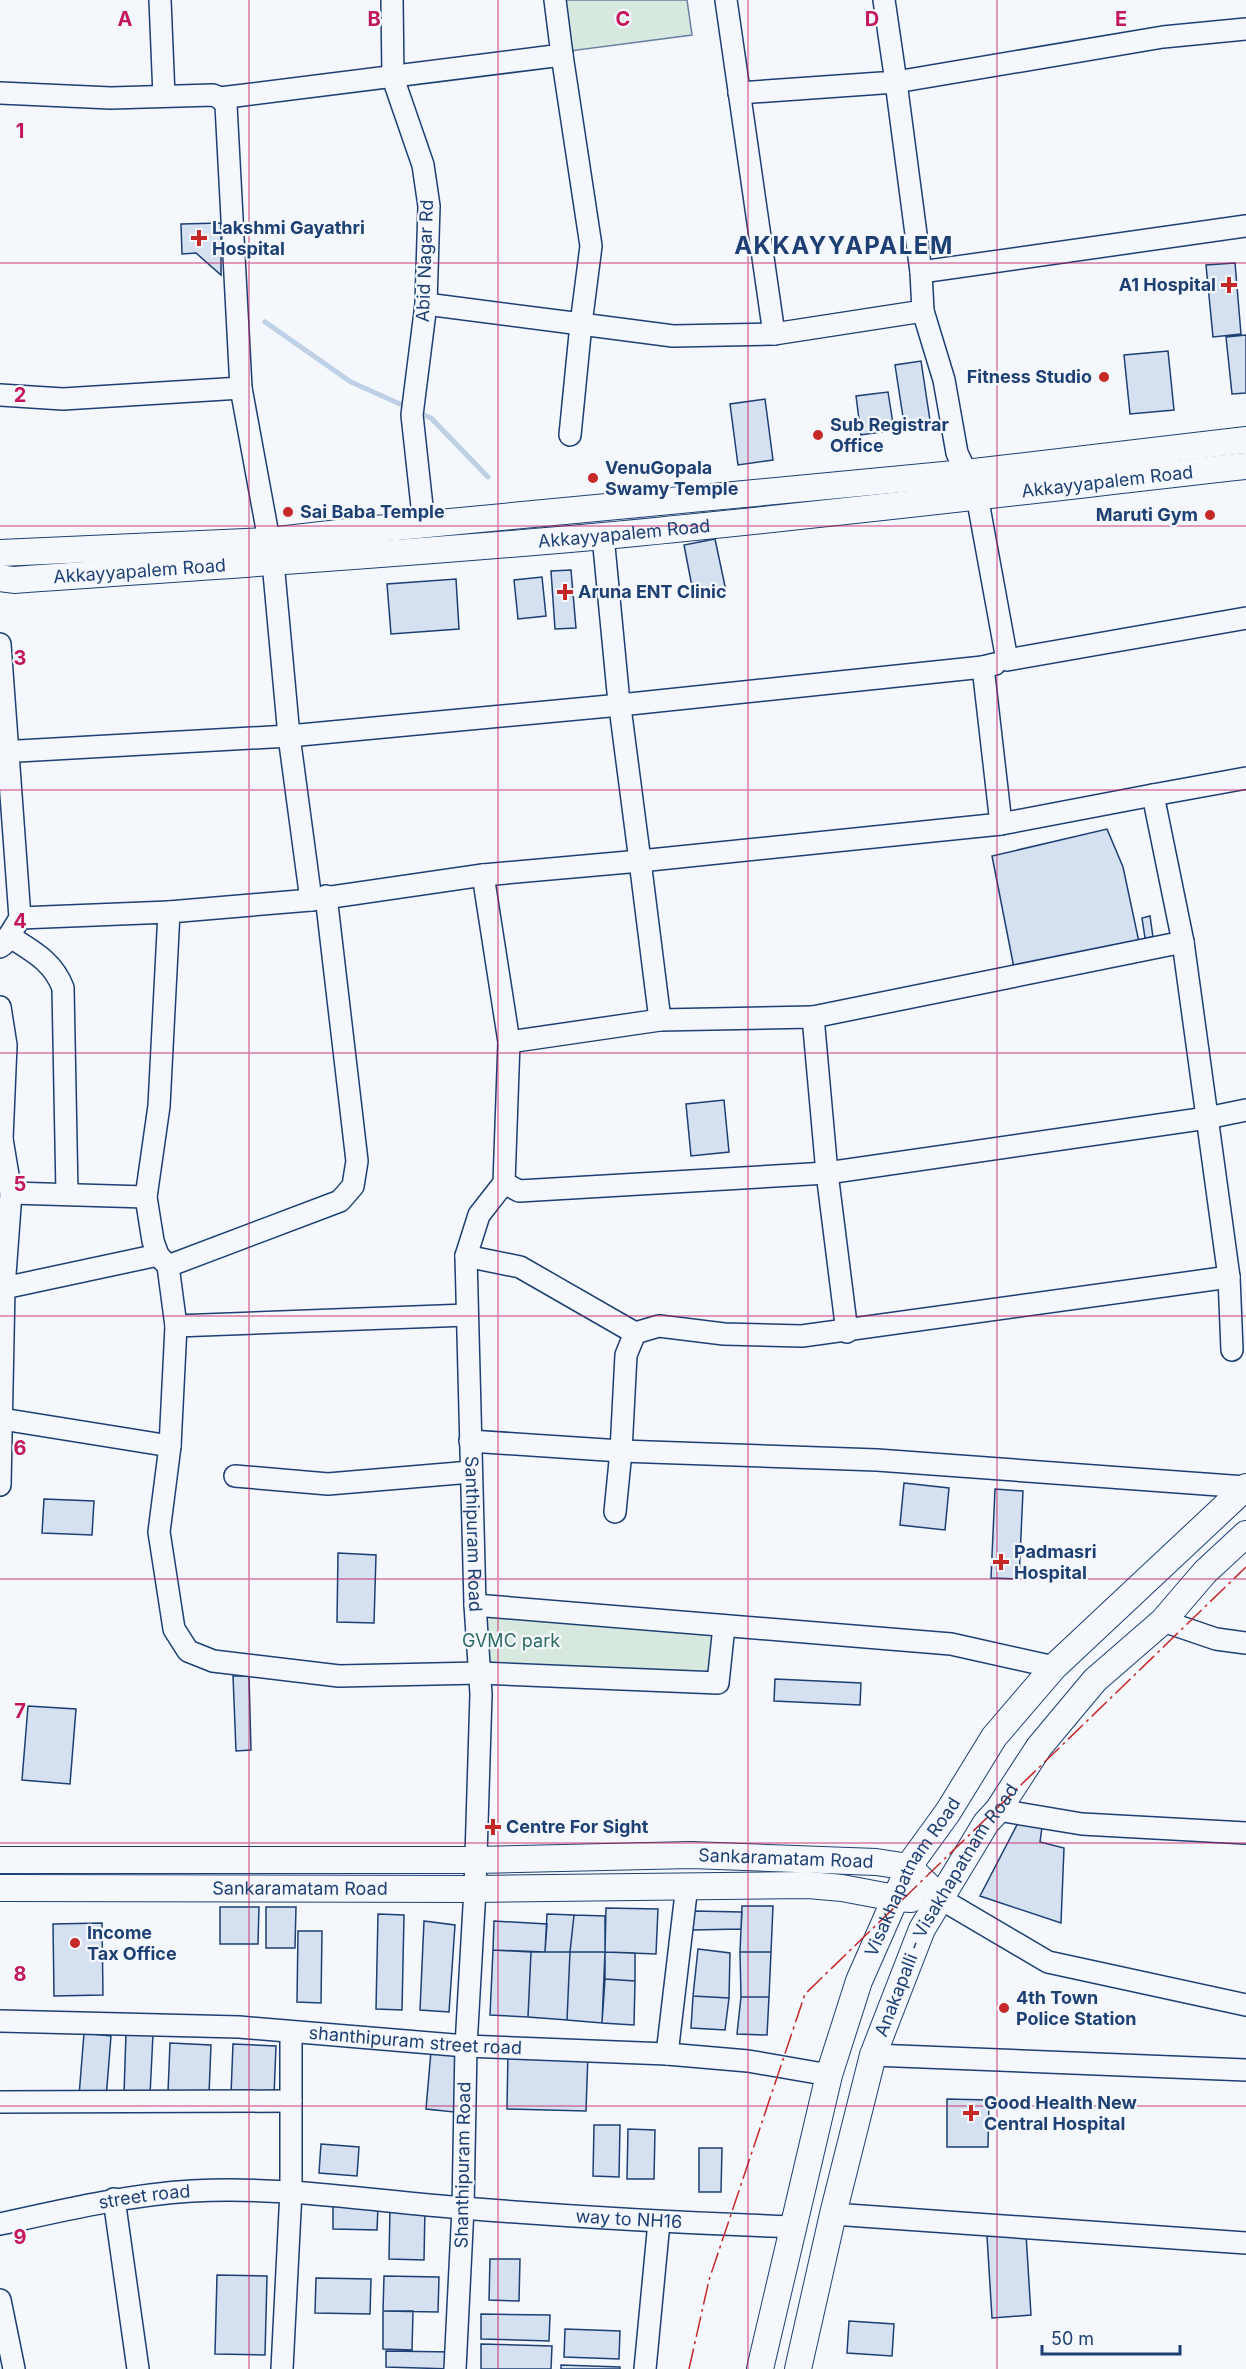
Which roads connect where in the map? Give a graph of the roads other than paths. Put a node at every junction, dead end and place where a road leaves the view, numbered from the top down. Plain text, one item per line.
1 (160, 0) edge
2 (392, 0) edge
3 (555, 0) edge
4 (726, 0) edge
5 (884, 0) edge
6 (1246, 29) edge
7 (562, 56) junction
8 (393, 78) junction
9 (896, 82) junction
10 (0, 93) edge
11 (739, 93) junction
12 (164, 96) junction
13 (220, 98) junction
14 (1246, 226) edge
15 (921, 272) junction
16 (426, 304) junction
17 (923, 311) junction
18 (581, 324) junction
19 (774, 334) junction
20 (241, 387) junction
21 (0, 395) edge
22 (570, 435) dead end
23 (1246, 440) edge
24 (1246, 466) edge
25 (965, 473) junction
26 (977, 496) junction
27 (424, 525) junction
28 (603, 536) junction
29 (271, 552) junction
30 (0, 553) edge
31 (0, 578) edge
32 (1246, 618) edge
33 (0, 644) edge
34 (1007, 660) junction
35 (983, 667) junction
36 (620, 705) junction
37 (289, 736) junction
38 (4, 752) edge
39 (1246, 778) edge
40 (1153, 795) junction
41 (1001, 824) junction
42 (640, 861) junction
43 (483, 875) junction
44 (318, 898) junction
45 (168, 912) junction
46 (10, 933) edge
47 (1183, 942) junction
48 (0, 1007) edge
49 (813, 1017) junction
50 (660, 1020) junction
51 (509, 1042) junction
52 (1246, 1110) edge
53 (1207, 1118) junction
54 (1, 1139) edge
55 (827, 1173) junction
56 (504, 1183) junction
57 (11, 1193) junction
58 (67, 1193) junction
59 (146, 1197) junction
60 (466, 1256) junction
61 (163, 1260) junction
62 (1229, 1277) junction
63 (4, 1288) junction
64 (467, 1315) junction
65 (176, 1326) junction
66 (2, 1332) edge
67 (847, 1332) junction
68 (635, 1333) junction
69 (1232, 1350) dead end
70 (2, 1419) junction
71 (470, 1441) junction
72 (170, 1446) junction
73 (621, 1451) junction
74 (471, 1472) junction
75 (235, 1476) dead end
76 (0, 1485) edge
77 (1246, 1487) edge
78 (615, 1512) dead end
79 (1246, 1534) edge
80 (475, 1605) junction
81 (1163, 1621) junction
82 (724, 1626) junction
83 (1246, 1643) edge
84 (1054, 1667) junction
85 (480, 1673) junction
86 (998, 1810) junction
87 (1246, 1833) edge
88 (0, 1860) edge
89 (476, 1860) junction
90 (909, 1867) junction
91 (687, 1885) junction
92 (0, 1888) edge
93 (475, 1889) junction
94 (895, 1898) junction
95 (941, 1899) junction
96 (1246, 2005) edge
97 (0, 2021) edge
98 (291, 2032) junction
99 (465, 2046) junction
100 (668, 2054) junction
101 (873, 2055) junction
102 (1246, 2070) edge
103 (829, 2074) junction
104 (291, 2101) junction
105 (0, 2102) edge
106 (291, 2192) junction
107 (114, 2199) junction
108 (463, 2208) junction
109 (833, 2214) junction
110 (659, 2222) junction
111 (0, 2224) edge
112 (794, 2227) junction
113 (1246, 2243) edge
114 (0, 2300) edge
115 (14, 2369) edge
116 (138, 2369) edge
117 (282, 2369) edge
118 (455, 2369) edge
119 (645, 2369) edge
120 (760, 2369) edge
121 (798, 2369) edge

1 - 12 street
2 - 8 street, Abid Nagar Rd
3 - 7 street
4 - 11 street
5 - 9 street
6 - 9 street
7 - 8 street
7 - 18 street
8 - 13 street
8 - 16 street, Abid Nagar Rd
9 - 11 street
9 - 15 street
10 - 12 street
11 - 19 street
12 - 13 street
13 - 20 street
14 - 15 street
15 - 17 street
16 - 18 street
16 - 27 street, Abid Nagar Rd
17 - 19 street
17 - 25 street
18 - 19 street
18 - 22 street
20 - 21 street
20 - 29 street
23 - 25 main road
24 - 26 main road, Akkayyapalem Road
25 - 26 street
25 - 27 main road
26 - 28 main road, Akkayyapalem Road
26 - 34 street
27 - 29 main road
28 - 29 main road, Akkayyapalem Road
28 - 36 street
29 - 30 main road, Akkayyapalem Road
29 - 31 main road, Akkayyapalem Road
29 - 37 street
32 - 34 street
33 - 38 street
34 - 35 street
35 - 36 street
35 - 41 street
36 - 37 street
36 - 42 street
37 - 38 street
37 - 44 street
38 - 46 street
39 - 40 street
40 - 41 street
40 - 47 street
41 - 42 street
42 - 43 street
42 - 50 street
43 - 44 street
43 - 51 street
44 - 45 street
44 - 61 street
45 - 46 street
45 - 59 street
46 - 58 street
47 - 49 street
47 - 53 street
48 - 54 street
49 - 50 street
49 - 55 street
50 - 51 street
51 - 56 street
52 - 53 street
53 - 55 street
53 - 62 street
54 - 57 street
55 - 56 street
55 - 67 street
56 - 60 street, Santhipuram Road
57 - 58 street
57 - 63 street
58 - 59 street
59 - 61 street
60 - 64 street, Santhipuram Road
60 - 68 street
61 - 63 street
61 - 65 street
62 - 67 street
62 - 69 street
63 - 66 street
64 - 65 street
64 - 71 street, Santhipuram Road
65 - 72 street
66 - 70 street
67 - 68 street
68 - 73 street
70 - 72 street
70 - 76 street
71 - 73 street
71 - 74 street, Santhipuram Road
72 - 85 street
73 - 77 street
73 - 78 street
74 - 75 street
74 - 80 street, Santhipuram Road
77 - 84 main road, Visakhapatnam Road
79 - 81 main road, Anakapalli - Visakhapatnam Road
80 - 82 street
80 - 85 street, Santhipuram Road
81 - 83 street
81 - 86 main road, Anakapalli - Visakhapatnam Road
82 - 84 street
82 - 85 street
84 - 90 main road, Visakhapatnam Road
85 - 89 street, Santhipuram Road
86 - 87 street
86 - 95 main road, Anakapalli - Visakhapatnam Road
88 - 89 main road, Sankaramatam Road
89 - 90 main road, Sankaramatam Road
89 - 93 street, Santhipuram Road
90 - 94 main road, Visakhapatnam Road
90 - 95 main road
91 - 93 main road, Sankaramatam Road
91 - 94 main road, Sankaramatam Road
91 - 100 street
92 - 93 main road, Sankaramatam Road
93 - 99 street, Shanthipuram Road
94 - 95 main road, Sankaramatam Road
94 - 103 main road, Visakhapatnam Road
95 - 96 street
95 - 101 main road, Anakapalli - Visakhapatnam Road
97 - 98 street, shanthipuram street road
98 - 99 street, shanthipuram street road
98 - 104 street
99 - 100 street, shanthipuram street road
99 - 108 street, Shanthipuram Road
100 - 103 street, shanthipuram street road
101 - 102 street
101 - 109 main road, Anakapalli - Visakhapatnam Road
103 - 112 main road, Visakhapatnam Road
104 - 105 street
104 - 106 street
106 - 107 street, street road
106 - 108 street, street road
106 - 117 street
107 - 111 street, street road
107 - 116 street
108 - 110 street, way to NH16
108 - 118 street, Shanthipuram Road
109 - 113 street
109 - 121 main road, Anakapalli - Visakhapatnam Road
110 - 112 street, way to NH16
110 - 119 street
112 - 120 main road, Visakhapatnam Road
114 - 115 street

